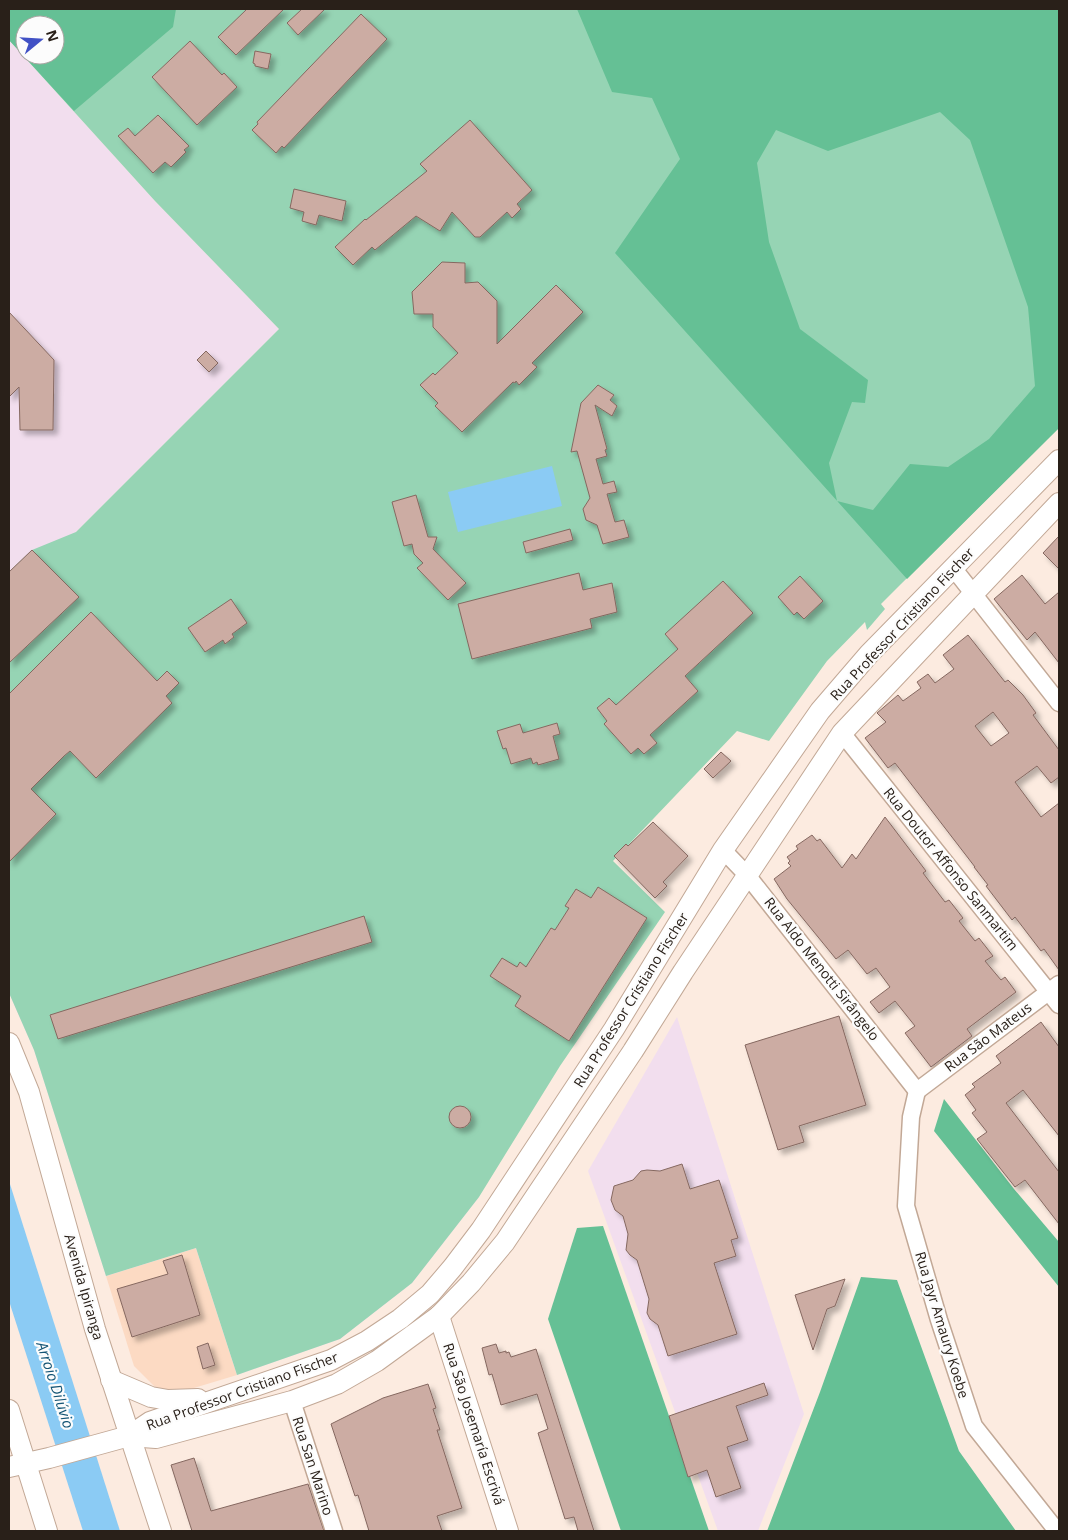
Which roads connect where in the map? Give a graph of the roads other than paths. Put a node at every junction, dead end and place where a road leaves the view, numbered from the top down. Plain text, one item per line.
1 (1059, 460) edge
2 (1059, 502) edge
3 (954, 569) junction
4 (973, 594) junction
5 (1059, 703) edge
6 (842, 733) junction
7 (723, 850) junction
8 (747, 875) junction
9 (659, 955) junction
10 (683, 972) junction
11 (1054, 988) edge
12 (1059, 1005) edge
13 (9, 1043) edge
14 (917, 1091) junction
15 (430, 1294) junction
16 (439, 1316) junction
17 (378, 1360) junction
18 (112, 1380) junction
19 (220, 1398) junction
20 (292, 1401) junction
21 (9, 1410) edge
22 (120, 1439) junction
23 (17, 1465) edge
24 (47, 1531) edge
25 (161, 1531) edge
26 (334, 1531) edge
27 (508, 1531) edge
28 (1057, 1531) edge

1 - 3 main road, Rua Professor Cristiano Fischer
2 - 4 main road, Rua Professor Cristiano Fischer
3 - 4 street
3 - 7 main road, Rua Professor Cristiano Fischer
4 - 5 street
4 - 6 main road, Rua Professor Cristiano Fischer
6 - 8 main road, Rua Professor Cristiano Fischer
6 - 11 street, Rua Doutor Affonso Sanmartim
7 - 8 street, Rua Aldo Menotti Sirângelo
7 - 9 main road, Rua Professor Cristiano Fischer
8 - 10 main road, Rua Professor Cristiano Fischer
8 - 14 street, Rua Aldo Menotti Sirângelo
9 - 10 main road
9 - 15 main road, Rua Professor Cristiano Fischer
10 - 16 main road, Rua Professor Cristiano Fischer
11 - 12 street, Rua Doutor Affonso Sanmartim
11 - 14 street, Rua São Mateus
13 - 18 main road, Avenida Ipiranga
14 - 28 street, Rua Jayr Amaury Koebe
15 - 17 main road
15 - 19 main road, Rua Professor Cristiano Fischer
16 - 17 main road, Rua Professor Cristiano Fischer
16 - 27 main road, Rua São Josemaría Escrivá
17 - 20 main road, Rua Professor Cristiano Fischer
18 - 19 main road
18 - 22 main road, Avenida Ipiranga
19 - 22 main road, Rua Professor Cristiano Fischer
20 - 22 main road, Rua Professor Cristiano Fischer
20 - 26 street, Rua San Marino
21 - 23 main road
22 - 23 main road, Rua Professor Cristiano Fischer
22 - 25 main road, Avenida Ipiranga
23 - 24 main road

